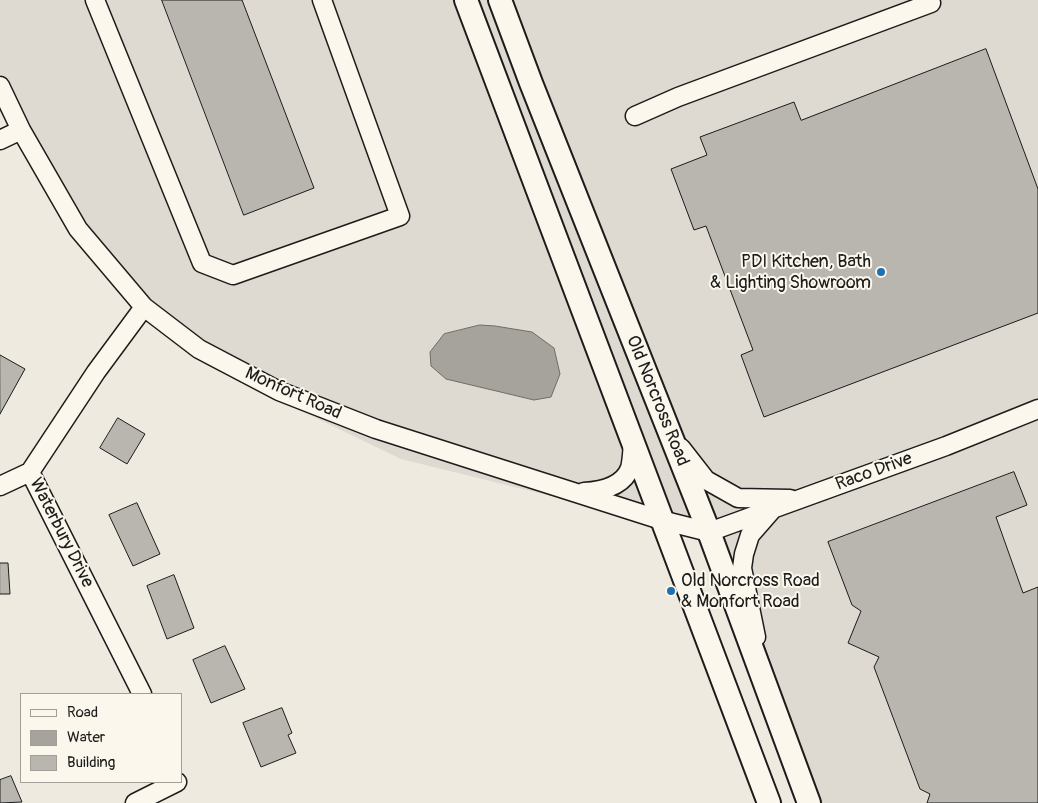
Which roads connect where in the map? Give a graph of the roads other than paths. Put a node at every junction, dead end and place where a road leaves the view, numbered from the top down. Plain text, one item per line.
1 (94, 0) edge
2 (322, 0) edge
3 (466, 0) edge
4 (500, 0) edge
5 (932, 3) dead end
6 (0, 86) edge
7 (635, 116) dead end
8 (21, 130) junction
9 (0, 140) edge
10 (144, 306) junction
11 (1036, 415) edge
12 (672, 438) junction
13 (633, 444) junction
14 (30, 472) junction
15 (0, 486) edge
16 (578, 492) junction
17 (800, 499) junction
18 (774, 508) junction
19 (661, 520) junction
20 (709, 532) junction
21 (767, 689) junction
22 (141, 693) edge
23 (175, 783) edge
24 (135, 803) edge
25 (769, 803) edge
26 (810, 803) edge

1 - 2 street
3 - 13 main road, Old Norcross Road
4 - 12 main road, Old Norcross Road
5 - 7 street
6 - 8 street, Monfort Road
8 - 9 street
8 - 10 street, Monfort Road
10 - 14 street, Waterbury Drive
10 - 16 street, Monfort Road
11 - 17 street, Raco Drive
12 - 17 street
12 - 20 main road, Old Norcross Road
13 - 16 street
13 - 19 main road, Old Norcross Road
14 - 15 street
14 - 22 street, Waterbury Drive
16 - 19 street, Monfort Road
17 - 18 street, Raco Drive
18 - 20 street, Raco Drive
18 - 21 street
19 - 20 street, Monfort Road
19 - 25 main road, Old Norcross Road
20 - 21 main road, Old Norcross Road
21 - 26 main road, Old Norcross Road
23 - 24 street

